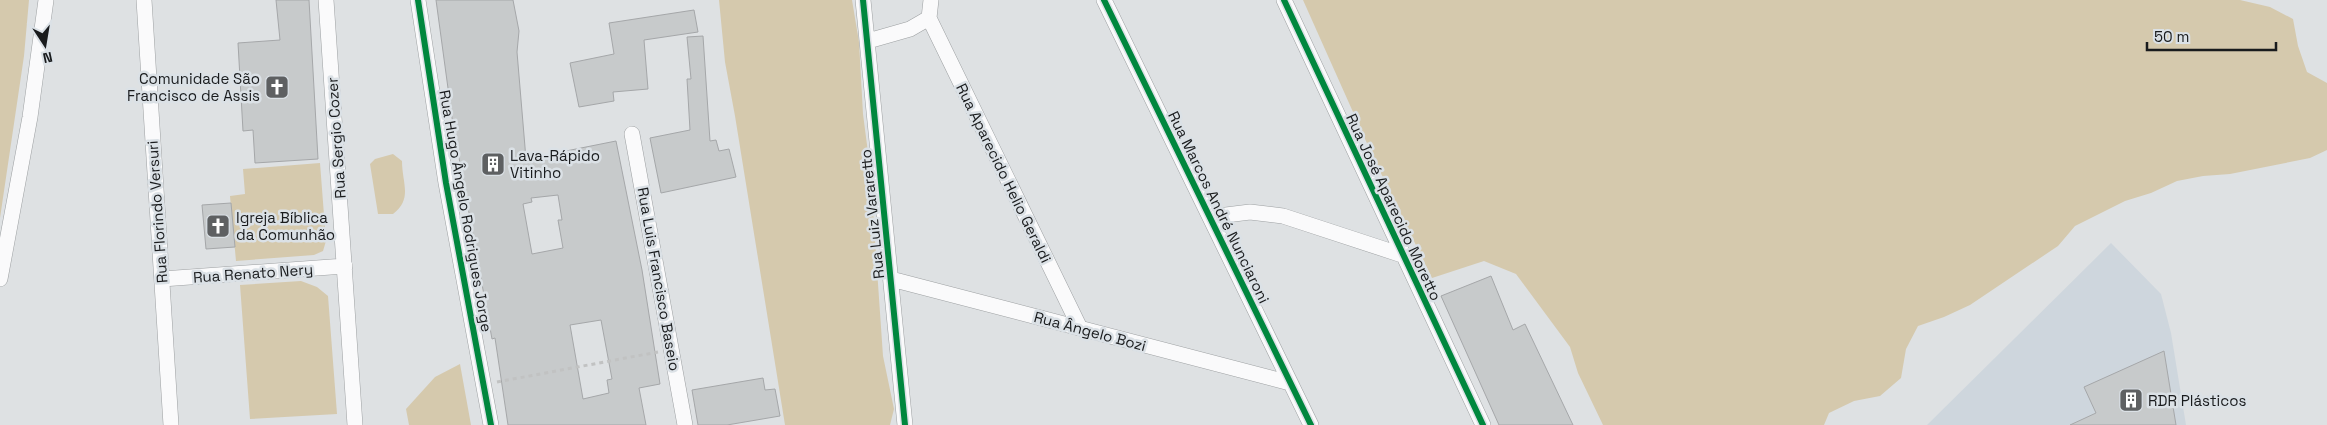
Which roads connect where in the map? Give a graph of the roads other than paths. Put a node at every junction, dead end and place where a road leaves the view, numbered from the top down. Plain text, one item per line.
1 (46, 0) edge
2 (144, 0) edge
3 (326, 0) edge
4 (418, 0) edge
5 (864, 0) edge
6 (931, 0) edge
7 (1104, 0) edge
8 (1284, 0) edge
9 (929, 18) junction
10 (868, 41) junction
11 (632, 134) dead end
12 (1210, 217) junction
13 (1402, 255) junction
14 (345, 266) junction
15 (0, 278) edge
16 (162, 279) junction
17 (890, 279) junction
18 (1080, 328) junction
19 (1290, 383) junction
20 (171, 425) edge
21 (355, 425) edge
22 (492, 425) edge
23 (685, 425) edge
24 (905, 425) edge
25 (1311, 425) edge
26 (1483, 425) edge

1 - 15 street
2 - 16 street, Rua Florindo Versuri
3 - 14 street, Rua Sergio Cozer
4 - 22 street, Rua Hugo Ângelo Rodrigues Jorge
5 - 10 street, Rua Luiz Vararetto
6 - 9 street
7 - 12 street, Rua Marcos André Nunciaroni
8 - 13 street, Rua José Aparecido Moretto
9 - 10 street
9 - 18 street, Rua Aparecido Helio Geraldi
10 - 17 street, Rua Luiz Vararetto
11 - 23 street, Rua Luis Francisco Baseio
12 - 13 street
12 - 19 street, Rua Marcos André Nunciaroni
13 - 26 street, Rua José Aparecido Moretto
14 - 16 street, Rua Renato Nery
14 - 21 street, Rua Sergio Cozer
16 - 20 street, Rua Florindo Versuri
17 - 18 street, Rua Ângelo Bozi
17 - 24 street, Rua Luiz Vararetto
18 - 19 street, Rua Ângelo Bozi
19 - 25 street, Rua Marcos André Nunciaroni

